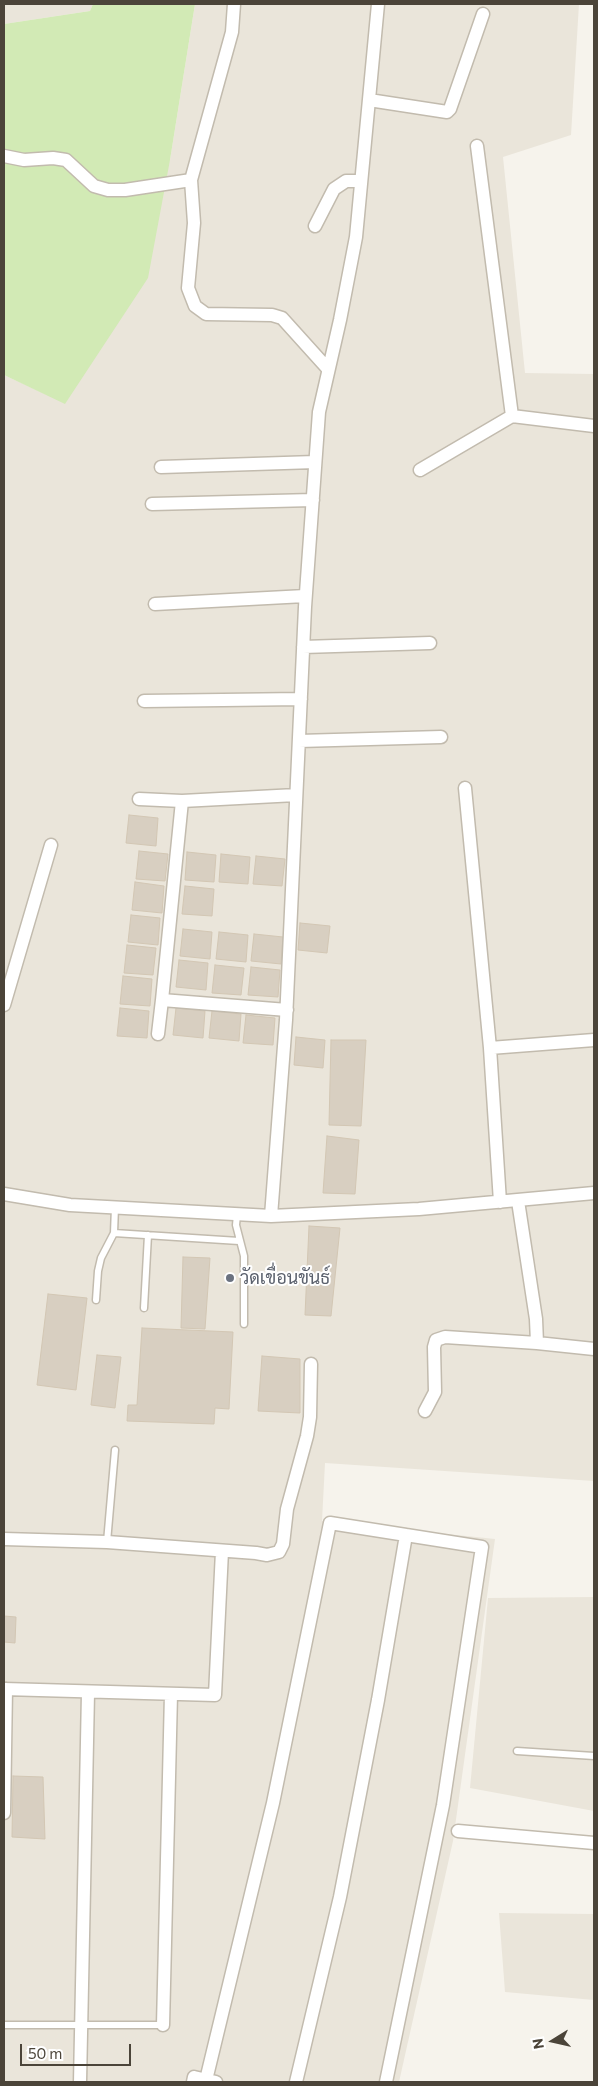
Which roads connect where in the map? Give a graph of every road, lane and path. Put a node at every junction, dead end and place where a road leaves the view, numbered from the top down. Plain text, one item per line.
1 (234, 4) edge
2 (378, 4) edge
3 (483, 14) dead end
4 (369, 100) junction
5 (477, 146) dead end
6 (4, 156) edge
7 (191, 180) junction
8 (361, 182) junction
9 (315, 226) dead end
10 (328, 369) junction
11 (512, 416) junction
12 (594, 426) edge
13 (315, 462) junction
14 (160, 467) dead end
15 (420, 470) dead end
16 (312, 500) junction
17 (152, 504) dead end
18 (306, 596) junction
19 (155, 604) dead end
20 (430, 643) dead end
21 (303, 647) junction
22 (300, 699) junction
23 (144, 701) dead end
24 (441, 737) dead end
25 (299, 741) junction
26 (465, 788) dead end
27 (296, 795) junction
28 (139, 799) dead end
29 (182, 801) junction
30 (51, 845) dead end
31 (162, 1000) junction
32 (4, 1004) edge
33 (287, 1010) junction
34 (158, 1034) dead end
35 (594, 1040) edge
36 (490, 1048) junction
37 (594, 1193) edge
38 (4, 1194) edge
39 (518, 1201) junction
40 (500, 1202) junction
41 (115, 1207) junction
42 (237, 1215) junction
43 (272, 1216) junction
44 (114, 1233) junction
45 (148, 1235) junction
46 (239, 1241) junction
47 (96, 1300) dead end
48 (144, 1308) dead end
49 (244, 1324) dead end
50 (537, 1343) junction
51 (594, 1349) edge
52 (311, 1364) dead end
53 (425, 1412) dead end
54 (115, 1450) dead end
55 (406, 1535) junction
56 (4, 1539) edge
57 (107, 1542) junction
58 (222, 1550) junction
59 (5, 1689) edge
60 (88, 1693) junction
61 (171, 1694) junction
62 (516, 1751) dead end
63 (594, 1756) edge
64 (4, 1813) edge
65 (458, 1831) dead end
66 (594, 1843) edge
67 (4, 2025) edge
68 (81, 2025) junction
69 (163, 2025) joint
70 (211, 2081) edge
71 (80, 2082) edge
72 (193, 2082) edge
73 (296, 2082) edge
74 (386, 2082) edge

1 - 7 street
2 - 4 street
3 - 4 street
4 - 8 street
5 - 11 street
6 - 7 street
7 - 10 street
8 - 9 street
8 - 10 street
10 - 13 street
11 - 12 street
11 - 15 street
13 - 14 street
13 - 16 street
16 - 17 street
16 - 18 street
18 - 19 street
18 - 21 street
20 - 21 street
21 - 22 street
22 - 23 street
22 - 25 street
24 - 25 street
25 - 27 street
26 - 36 street
27 - 29 street
27 - 33 street
28 - 29 street
29 - 31 street
30 - 32 street
31 - 33 street
31 - 34 street
33 - 43 street
35 - 36 street
36 - 40 street
37 - 39 street
38 - 41 street
39 - 40 street
39 - 50 street
40 - 43 street
41 - 42 street
41 - 44 lane
42 - 43 street
42 - 46 lane
44 - 45 lane
44 - 47 lane
45 - 46 lane
45 - 48 lane
46 - 49 lane
50 - 51 street
50 - 53 street
52 - 58 street
54 - 57 lane
55 - 70 street
55 - 73 street
55 - 74 street
56 - 57 street
57 - 58 street
58 - 61 street
59 - 60 street
59 - 64 street
60 - 61 street
60 - 68 street
61 - 69 street
62 - 63 lane
65 - 66 street
67 - 68 lane
68 - 69 lane
68 - 71 street
70 - 72 street

